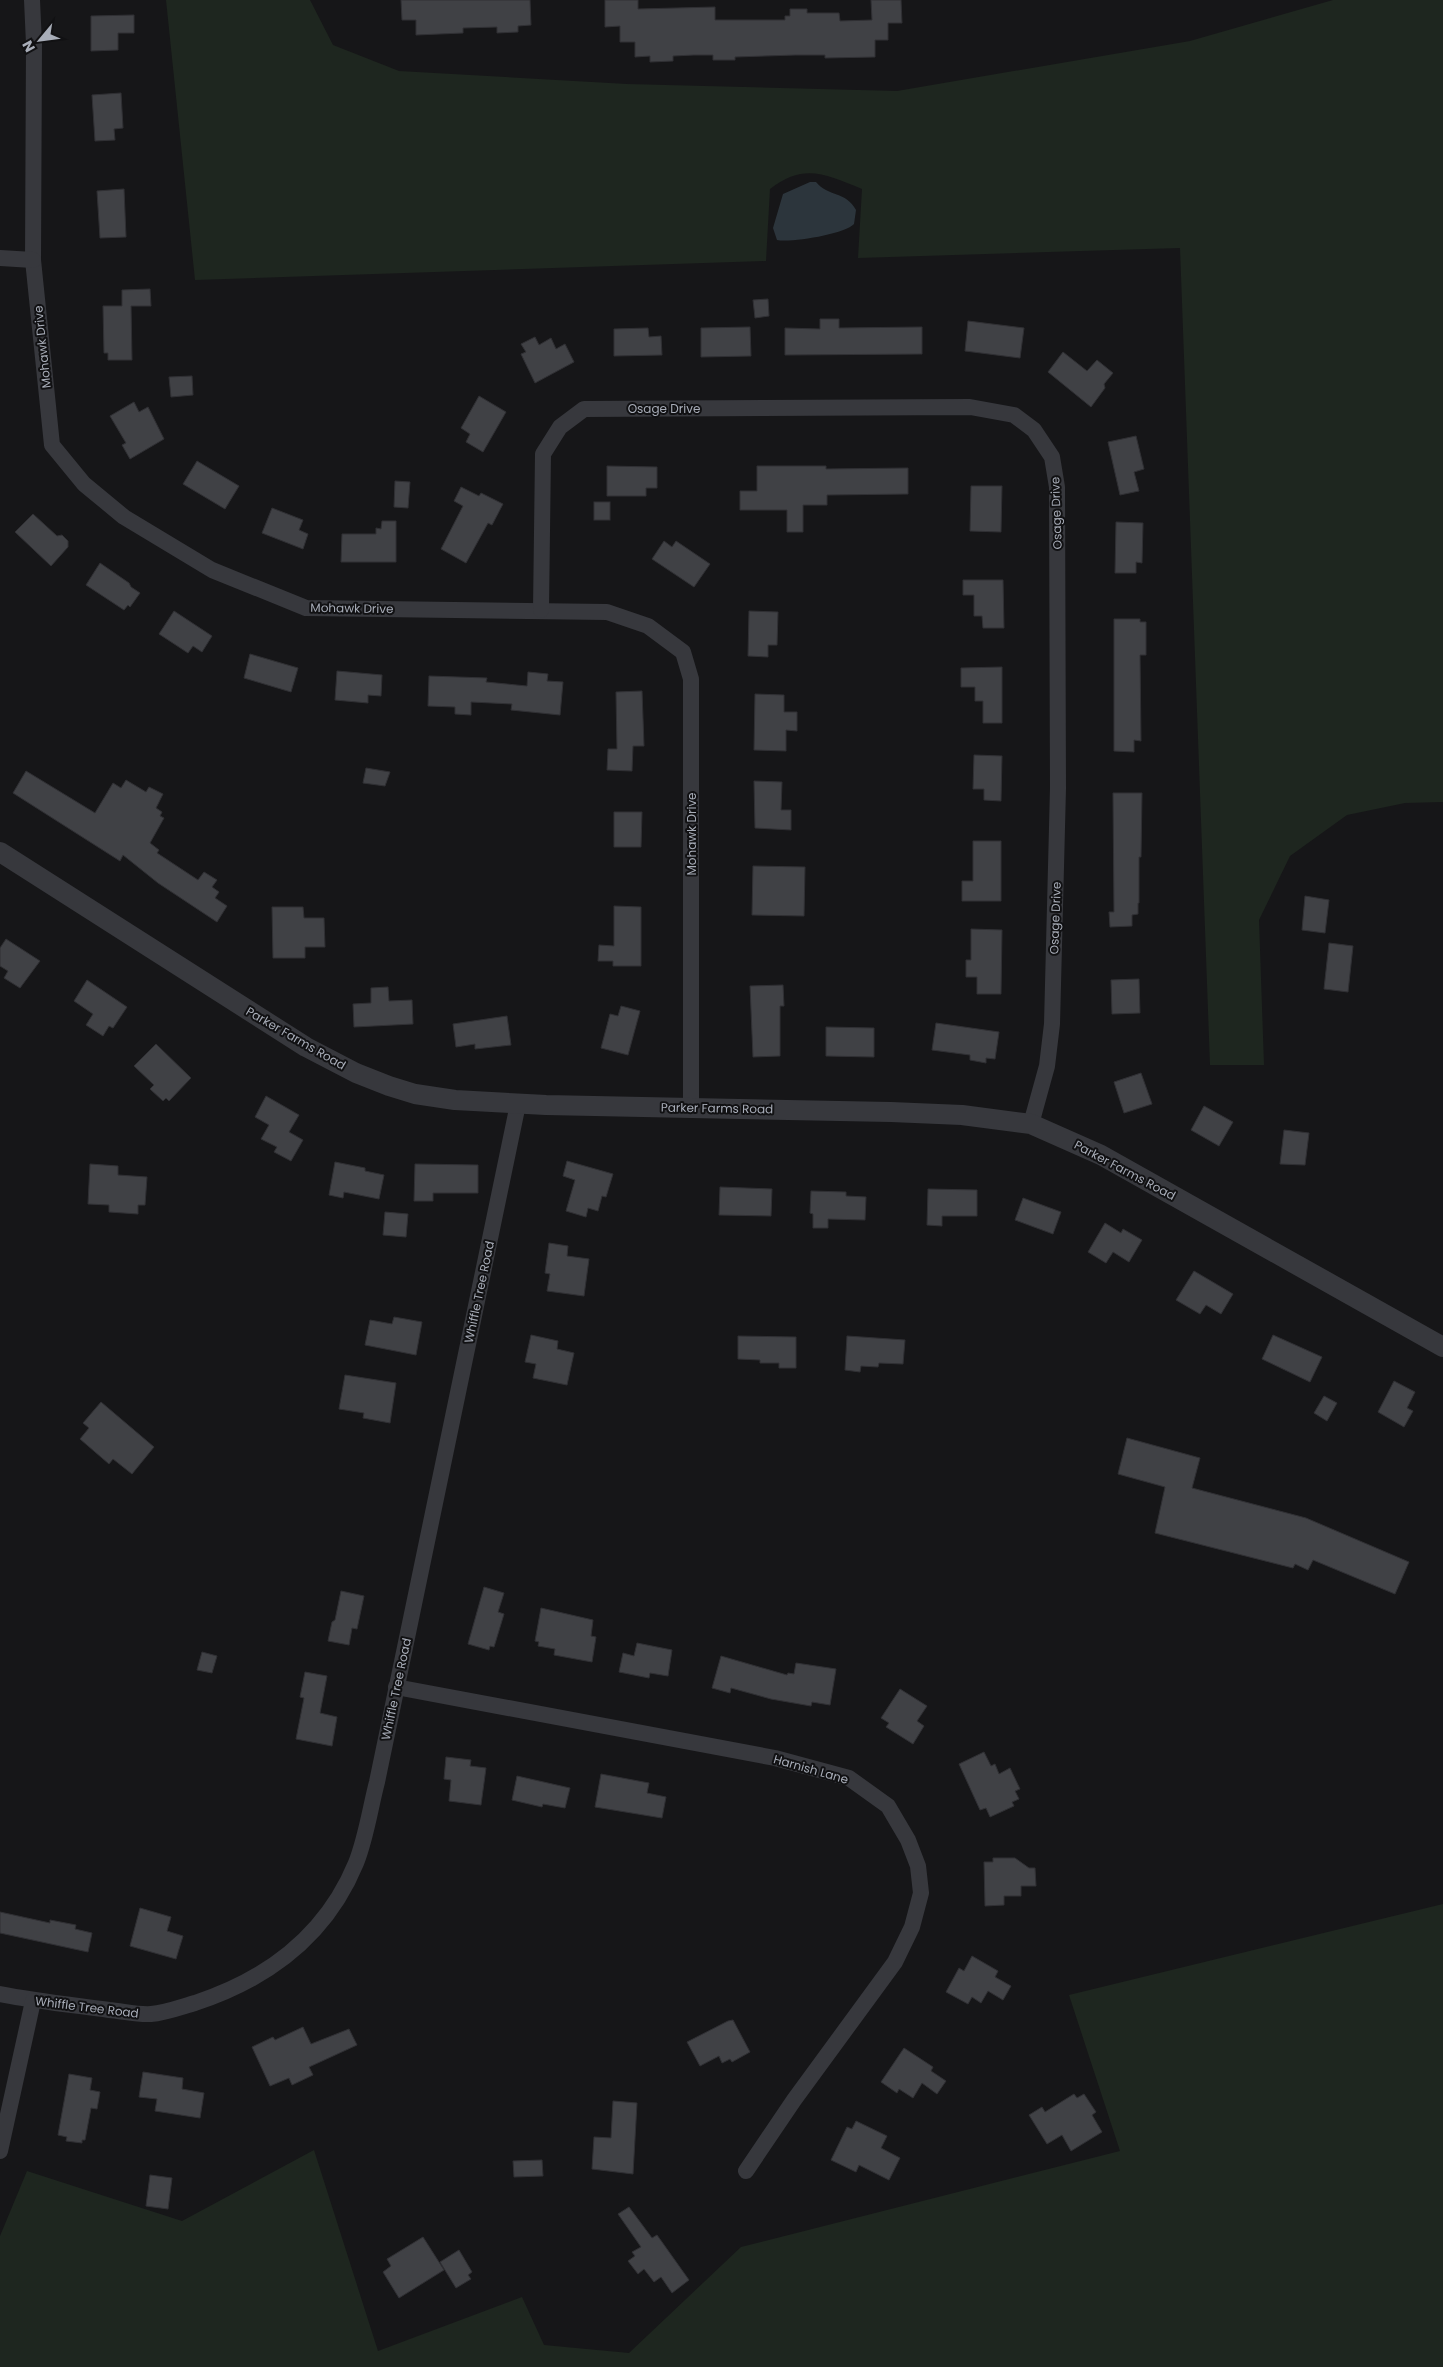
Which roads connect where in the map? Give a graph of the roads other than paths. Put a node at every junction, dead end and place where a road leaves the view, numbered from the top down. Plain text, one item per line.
1 (32, 0) edge
2 (0, 258) edge
3 (33, 260) junction
4 (541, 610) junction
5 (0, 852) edge
6 (518, 1104) junction
7 (691, 1107) junction
8 (1031, 1124) junction
9 (1443, 1347) edge
10 (396, 1687) junction
11 (0, 1994) edge
12 (33, 2001) junction
13 (0, 2151) edge
14 (746, 2171) dead end

1 - 3 street, Mohawk Drive
2 - 3 street
3 - 4 street, Mohawk Drive
4 - 7 street, Mohawk Drive
4 - 8 street, Osage Drive
5 - 6 street, Parker Farms Road
6 - 7 street, Parker Farms Road
6 - 10 street, Whiffle Tree Road
7 - 8 street, Parker Farms Road
8 - 9 street, Parker Farms Road
10 - 12 street, Whiffle Tree Road
10 - 14 street, Harnish Lane
11 - 12 street, Whiffle Tree Road
12 - 13 street

